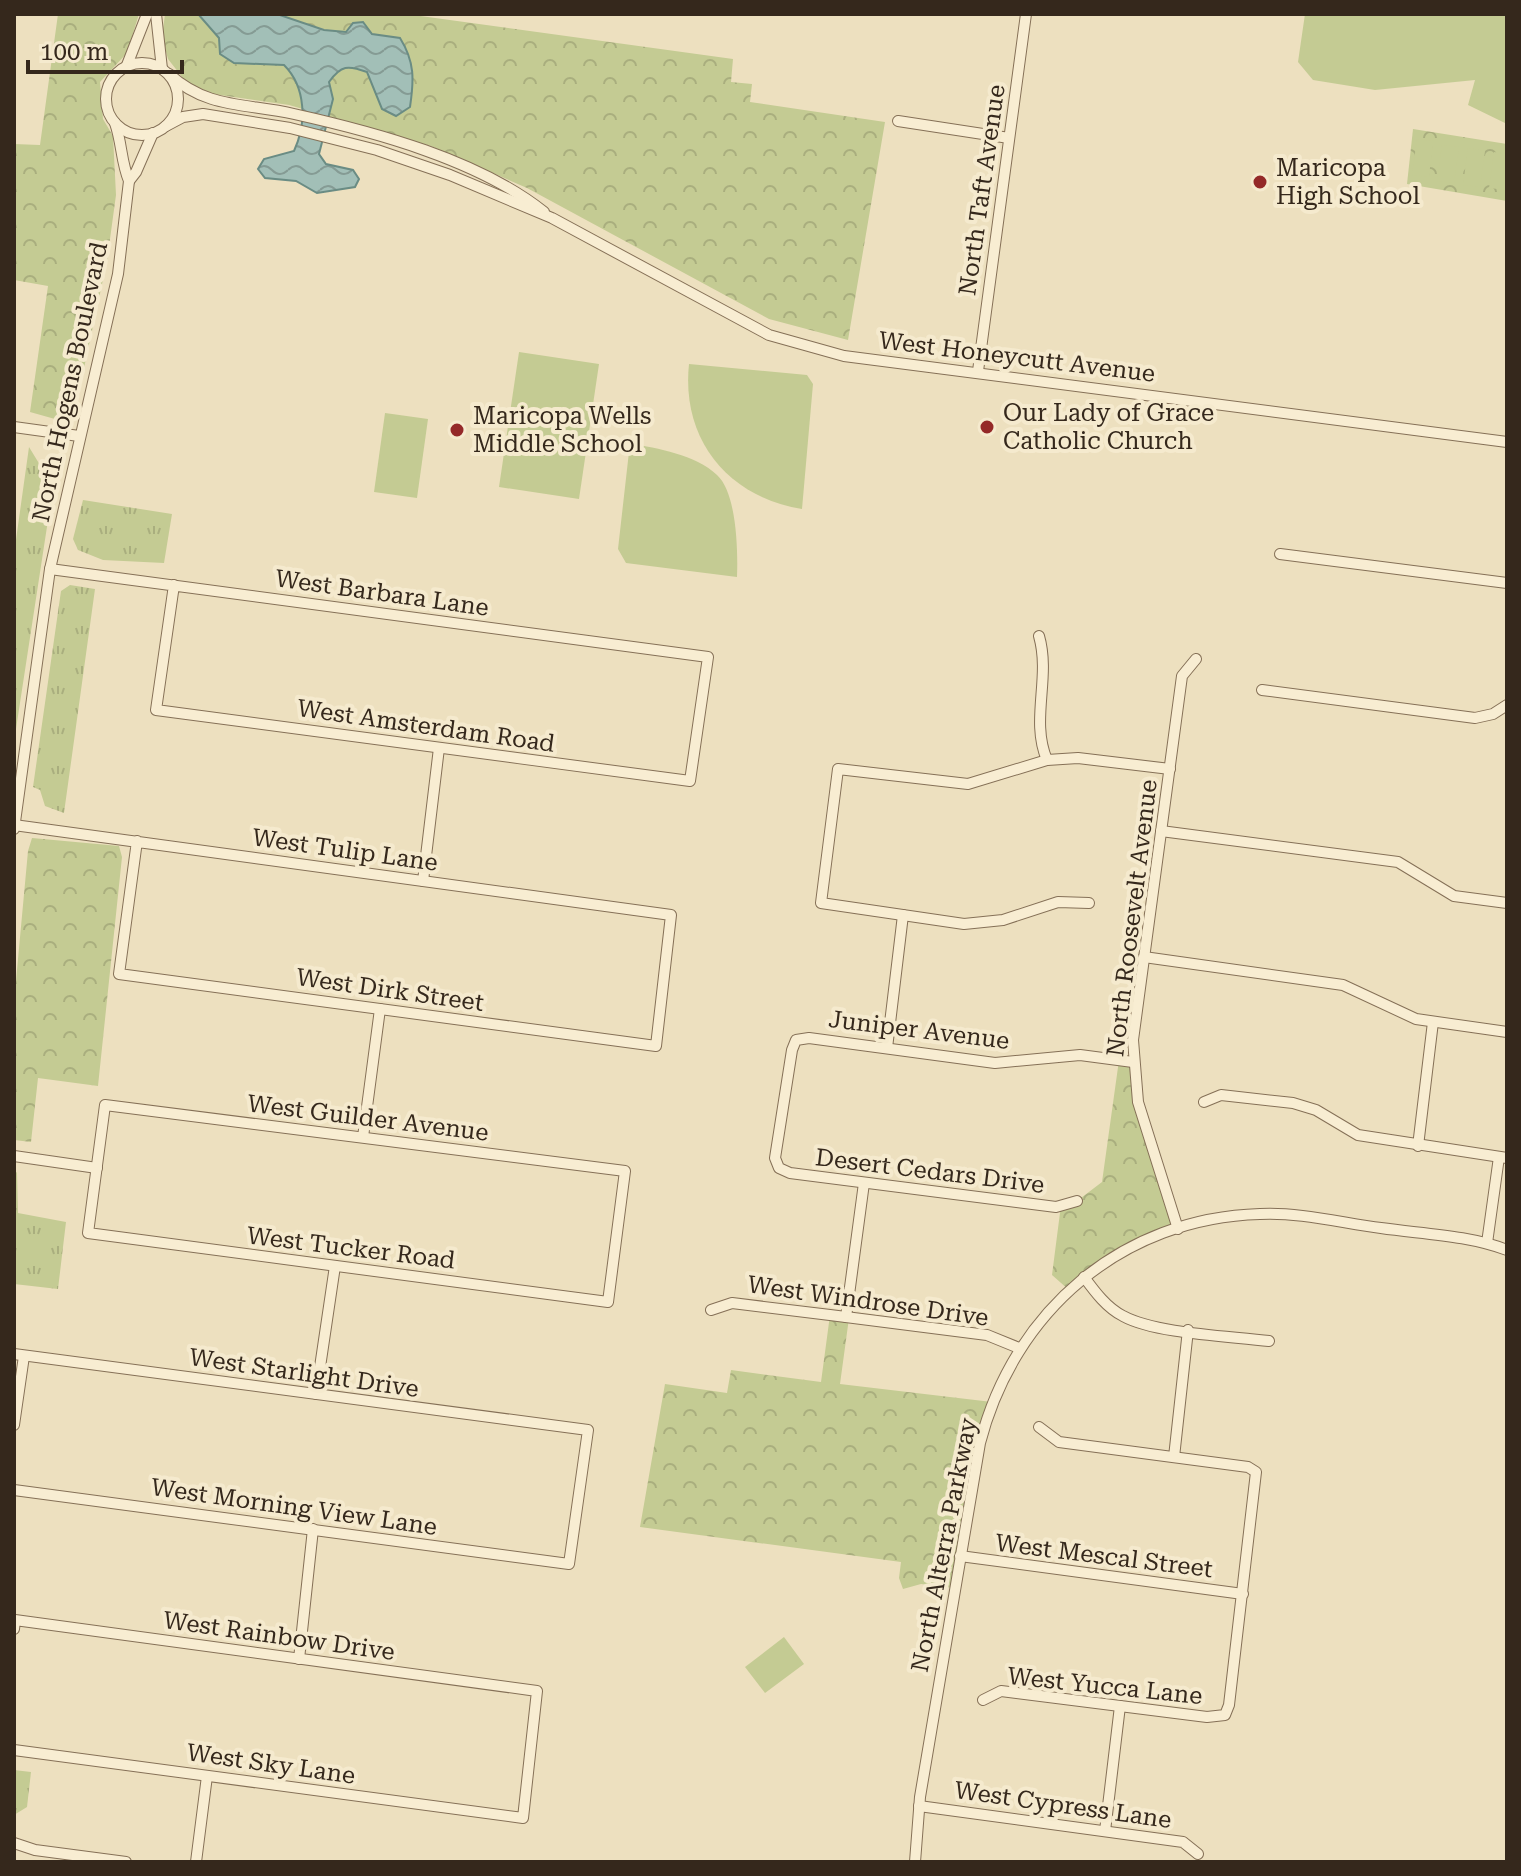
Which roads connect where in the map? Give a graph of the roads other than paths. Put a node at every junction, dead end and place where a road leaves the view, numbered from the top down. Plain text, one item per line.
1 (147, 14) edge
2 (156, 14) edge
3 (1026, 14) edge
4 (127, 65) junction
5 (165, 72) junction
6 (898, 121) dead end
7 (115, 123) junction
8 (166, 126) junction
9 (153, 133) junction
10 (1009, 138) junction
11 (129, 181) junction
12 (552, 218) junction
13 (978, 371) junction
14 (14, 427) edge
15 (79, 436) junction
16 (1507, 442) edge
17 (1280, 554) dead end
18 (50, 569) junction
19 (1507, 583) edge
20 (174, 585) junction
21 (1039, 636) dead end
22 (1196, 659) dead end
23 (1262, 690) dead end
24 (1506, 706) edge
25 (439, 748) junction
26 (1047, 760) junction
27 (1170, 769) junction
28 (690, 781) joint
29 (14, 826) edge
30 (1161, 831) junction
31 (137, 841) junction
32 (423, 881) junction
33 (1089, 903) dead end
34 (1507, 903) edge
35 (903, 915) junction
36 (1144, 957) junction
37 (380, 1009) junction
38 (1433, 1022) junction
39 (1507, 1032) edge
40 (656, 1046) joint
41 (887, 1048) junction
42 (1133, 1062) junction
43 (1204, 1102) dead end
44 (363, 1137) junction
45 (1418, 1146) junction
46 (14, 1156) edge
47 (1503, 1157) edge
48 (97, 1168) junction
49 (779, 1168) joint
50 (864, 1183) junction
51 (1077, 1201) dead end
52 (1178, 1229) junction
53 (1487, 1243) junction
54 (1507, 1250) edge
55 (335, 1266) junction
56 (1084, 1277) junction
57 (608, 1302) joint
58 (711, 1310) dead end
59 (846, 1317) junction
60 (1188, 1330) junction
61 (1269, 1341) dead end
62 (1019, 1348) junction
63 (19, 1355) edge
64 (316, 1394) junction
65 (14, 1425) edge
66 (1039, 1427) dead end
67 (1174, 1457) junction
68 (14, 1490) edge
69 (313, 1529) junction
70 (960, 1556) junction
71 (569, 1564) joint
72 (1243, 1594) junction
73 (15, 1625) edge
74 (299, 1659) junction
75 (983, 1700) dead end
76 (1120, 1706) junction
77 (14, 1750) edge
78 (207, 1776) junction
79 (919, 1806) junction
80 (523, 1818) joint
81 (1105, 1831) junction
82 (14, 1843) edge
83 (1198, 1854) dead end
84 (126, 1862) edge
85 (196, 1862) edge
86 (915, 1862) edge

1 - 4 street
2 - 5 street
3 - 10 street, North Taft Avenue
4 - 5 street
4 - 7 street
5 - 8 street
5 - 12 street, West Honeycutt Avenue
6 - 10 street
7 - 9 street
7 - 11 street, North Hogens Boulevard
8 - 9 street
8 - 12 street, West Honeycutt Avenue
9 - 11 street, North Hogens Boulevard
10 - 13 street, North Taft Avenue
11 - 15 street, North Hogens Boulevard
12 - 13 street, West Honeycutt Avenue
13 - 16 street, West Honeycutt Avenue
14 - 15 street
15 - 18 street, North Hogens Boulevard
17 - 19 street
18 - 20 street, West Barbara Lane
18 - 29 street, North Hogens Boulevard
20 - 25 street, West Amsterdam Road
20 - 28 street, West Barbara Lane
21 - 26 street
22 - 27 street, North Roosevelt Avenue
23 - 24 street
25 - 28 street, West Amsterdam Road
25 - 32 street
26 - 27 street
26 - 35 street
27 - 30 street, North Roosevelt Avenue
29 - 31 street, West Tulip Lane
30 - 34 street
30 - 36 street, North Roosevelt Avenue
31 - 32 street, West Tulip Lane
31 - 37 street, West Dirk Street
32 - 40 street, West Tulip Lane
33 - 35 street
35 - 41 street
36 - 38 street
36 - 42 street, North Roosevelt Avenue
37 - 40 street, West Dirk Street
37 - 44 street
38 - 39 street
38 - 45 street
41 - 42 street, Juniper Avenue
41 - 49 street, Juniper Avenue
42 - 52 street, North Roosevelt Avenue
43 - 45 street
44 - 48 street, West Guilder Avenue
44 - 57 street, West Guilder Avenue
45 - 47 street
46 - 48 street
47 - 53 street
48 - 55 street, West Tucker Road
49 - 50 street, Desert Cedars Drive
50 - 51 street, Desert Cedars Drive
50 - 59 street
52 - 53 street, North Alterra Parkway
52 - 56 street, North Alterra Parkway
53 - 54 street, North Alterra Parkway
55 - 57 street, West Tucker Road
55 - 64 street
56 - 60 street
56 - 62 street, North Alterra Parkway
58 - 59 street, West Windrose Drive
59 - 62 street, West Windrose Drive
60 - 61 street
60 - 67 street
62 - 70 street, North Alterra Parkway
63 - 64 street, West Starlight Drive
63 - 65 street
64 - 71 street, West Starlight Drive
66 - 67 street
67 - 72 street
68 - 69 street, West Morning View Lane
69 - 71 street, West Morning View Lane
69 - 74 street
70 - 72 street, West Mescal Street
70 - 79 street, North Alterra Parkway
72 - 76 street, West Yucca Lane
73 - 74 street, West Rainbow Drive
74 - 80 street, West Rainbow Drive
75 - 76 street, West Yucca Lane
76 - 81 street
77 - 78 street, West Sky Lane
78 - 80 street, West Sky Lane
78 - 85 street
79 - 81 street, West Cypress Lane
79 - 86 street, North Alterra Parkway
81 - 83 street, West Cypress Lane
82 - 84 street

